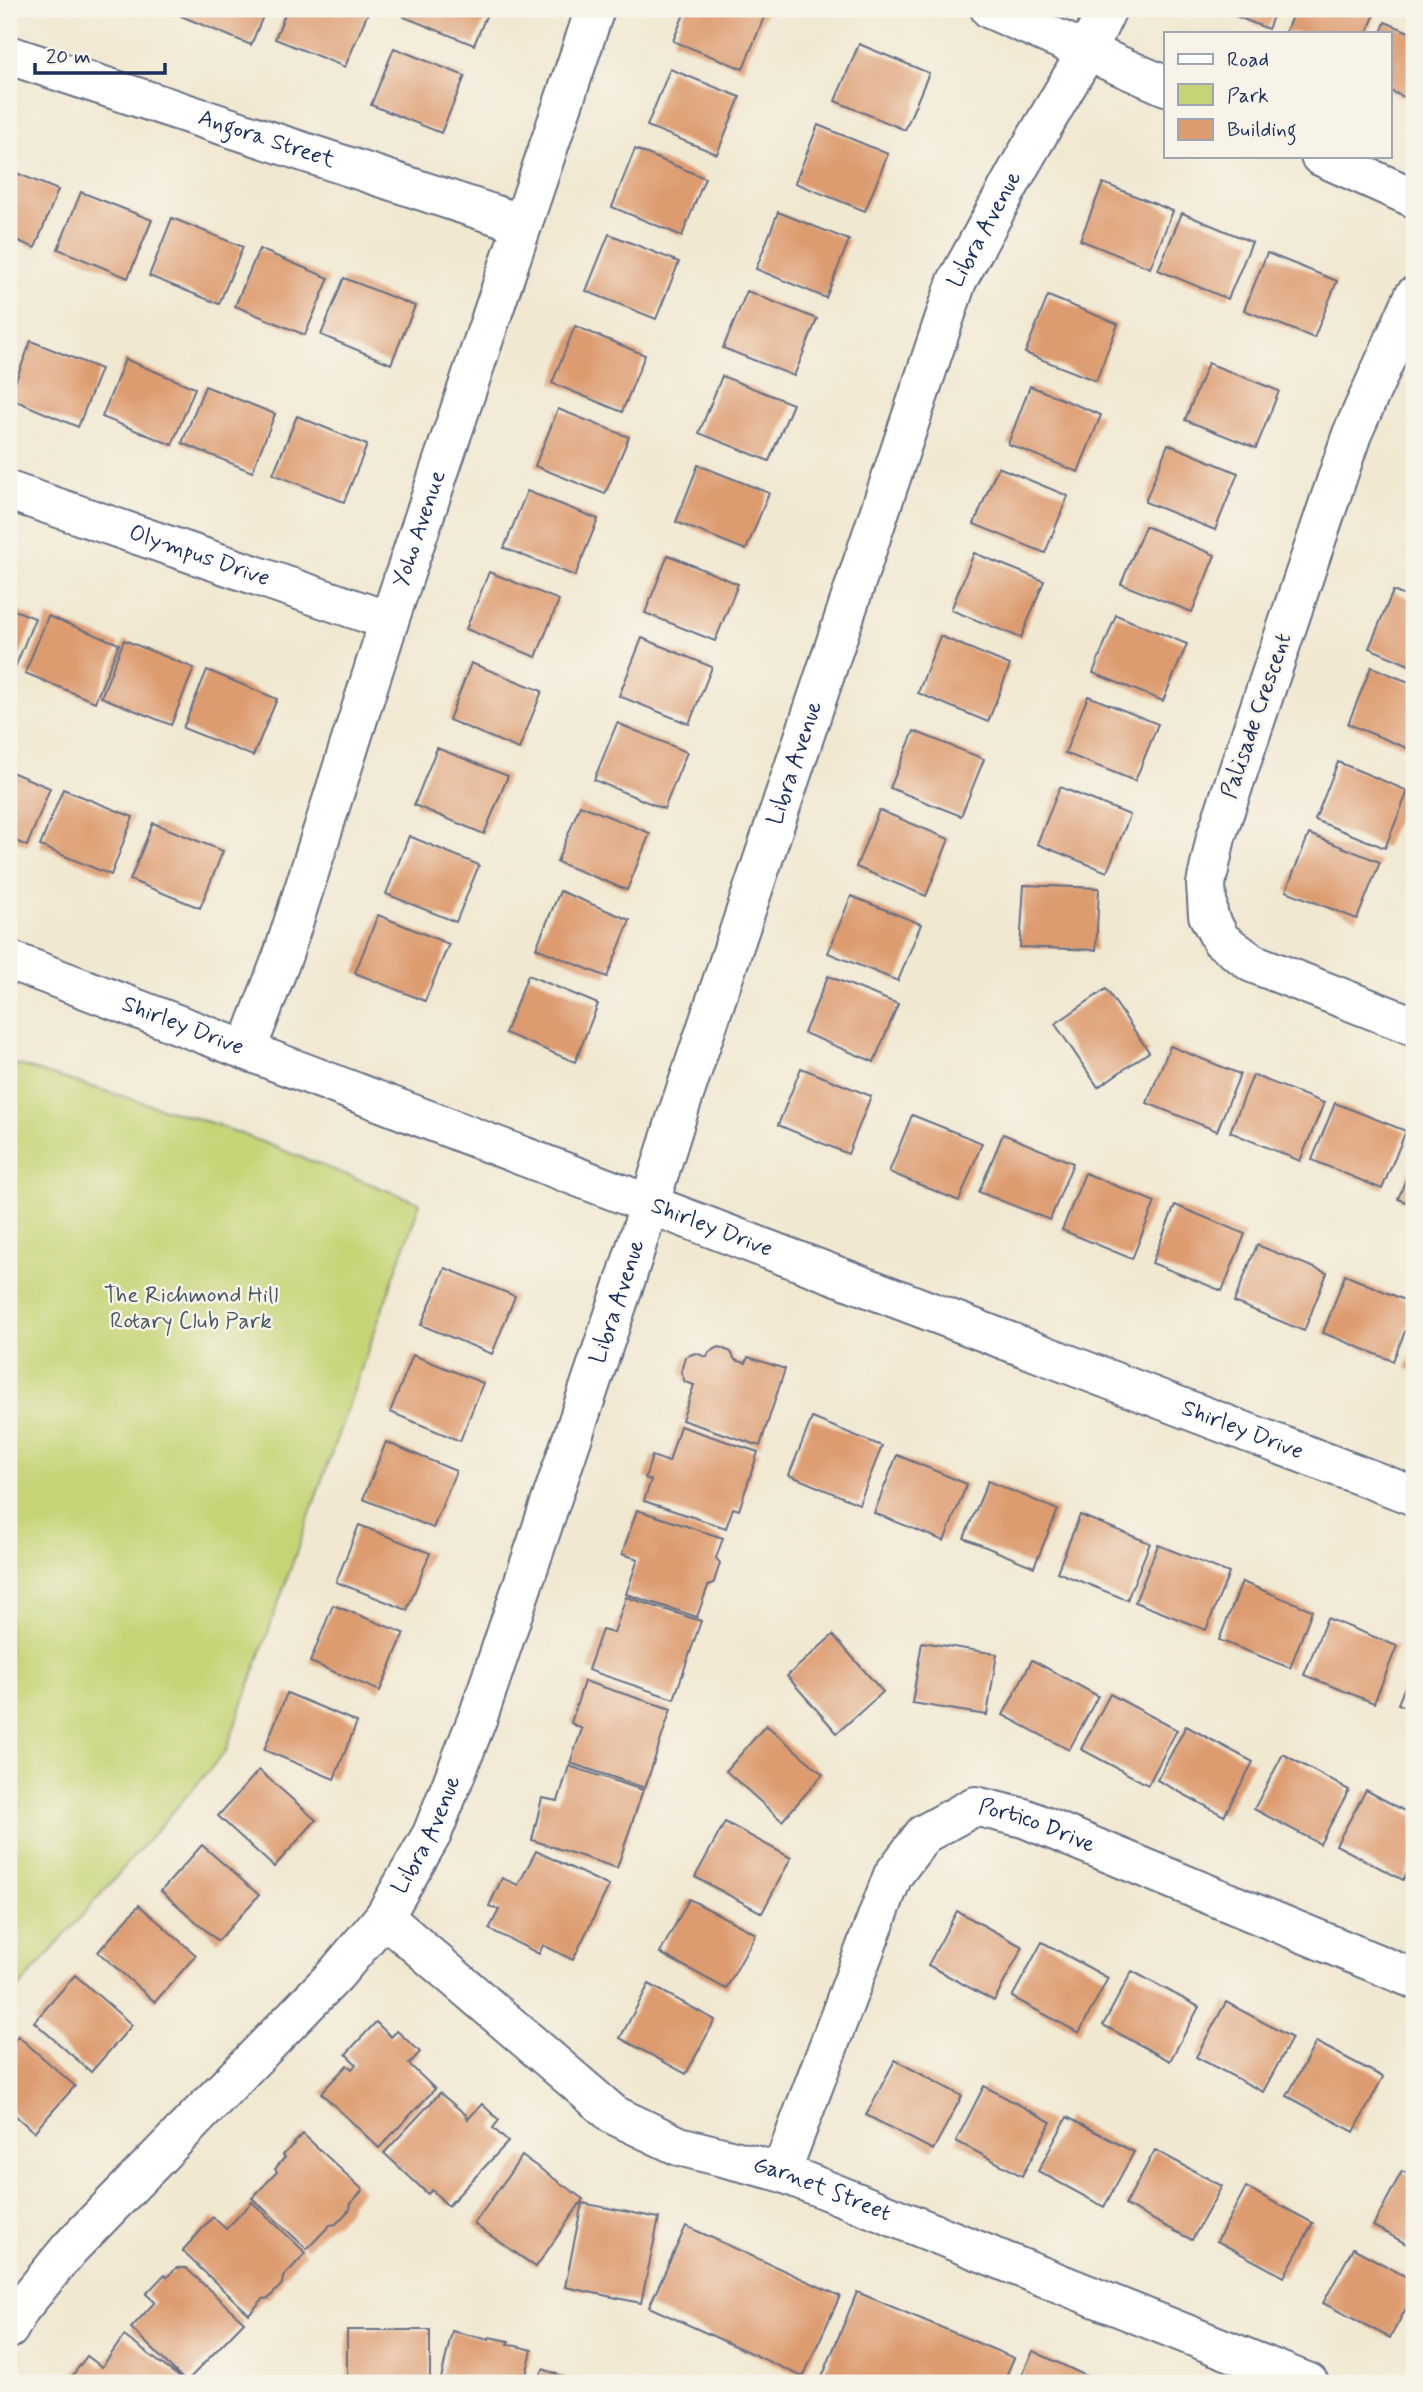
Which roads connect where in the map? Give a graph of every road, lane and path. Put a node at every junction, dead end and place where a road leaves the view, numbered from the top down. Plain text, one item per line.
1 (595, 9) edge
2 (990, 9) edge
3 (1107, 9) edge
4 (1087, 51) junction
5 (9, 55) edge
6 (1164, 85) edge
7 (1324, 158) edge
8 (1414, 198) edge
9 (523, 224) junction
10 (1414, 296) edge
11 (9, 491) edge
12 (389, 621) junction
13 (9, 960) edge
14 (1414, 1026) edge
15 (247, 1049) junction
16 (649, 1204) junction
17 (1414, 1496) edge
18 (384, 1917) junction
19 (1414, 1979) edge
20 (781, 2172) junction
21 (9, 2329) edge
22 (1309, 2383) edge

1 - 9 street, Yoho Avenue
2 - 4 street
3 - 4 street, Libra Avenue
4 - 6 street
4 - 16 street, Libra Avenue
5 - 9 street, Angora Street
7 - 8 street
9 - 12 street, Yoho Avenue
10 - 14 street, Palisade Crescent
11 - 12 street, Olympus Drive
12 - 15 street, Yoho Avenue
13 - 15 street, Shirley Drive
15 - 16 street, Shirley Drive
16 - 17 street, Shirley Drive
16 - 18 street, Libra Avenue
18 - 20 street, Garnet Street
18 - 21 street, Libra Avenue
19 - 20 street, Portico Drive
20 - 22 street, Garnet Street

